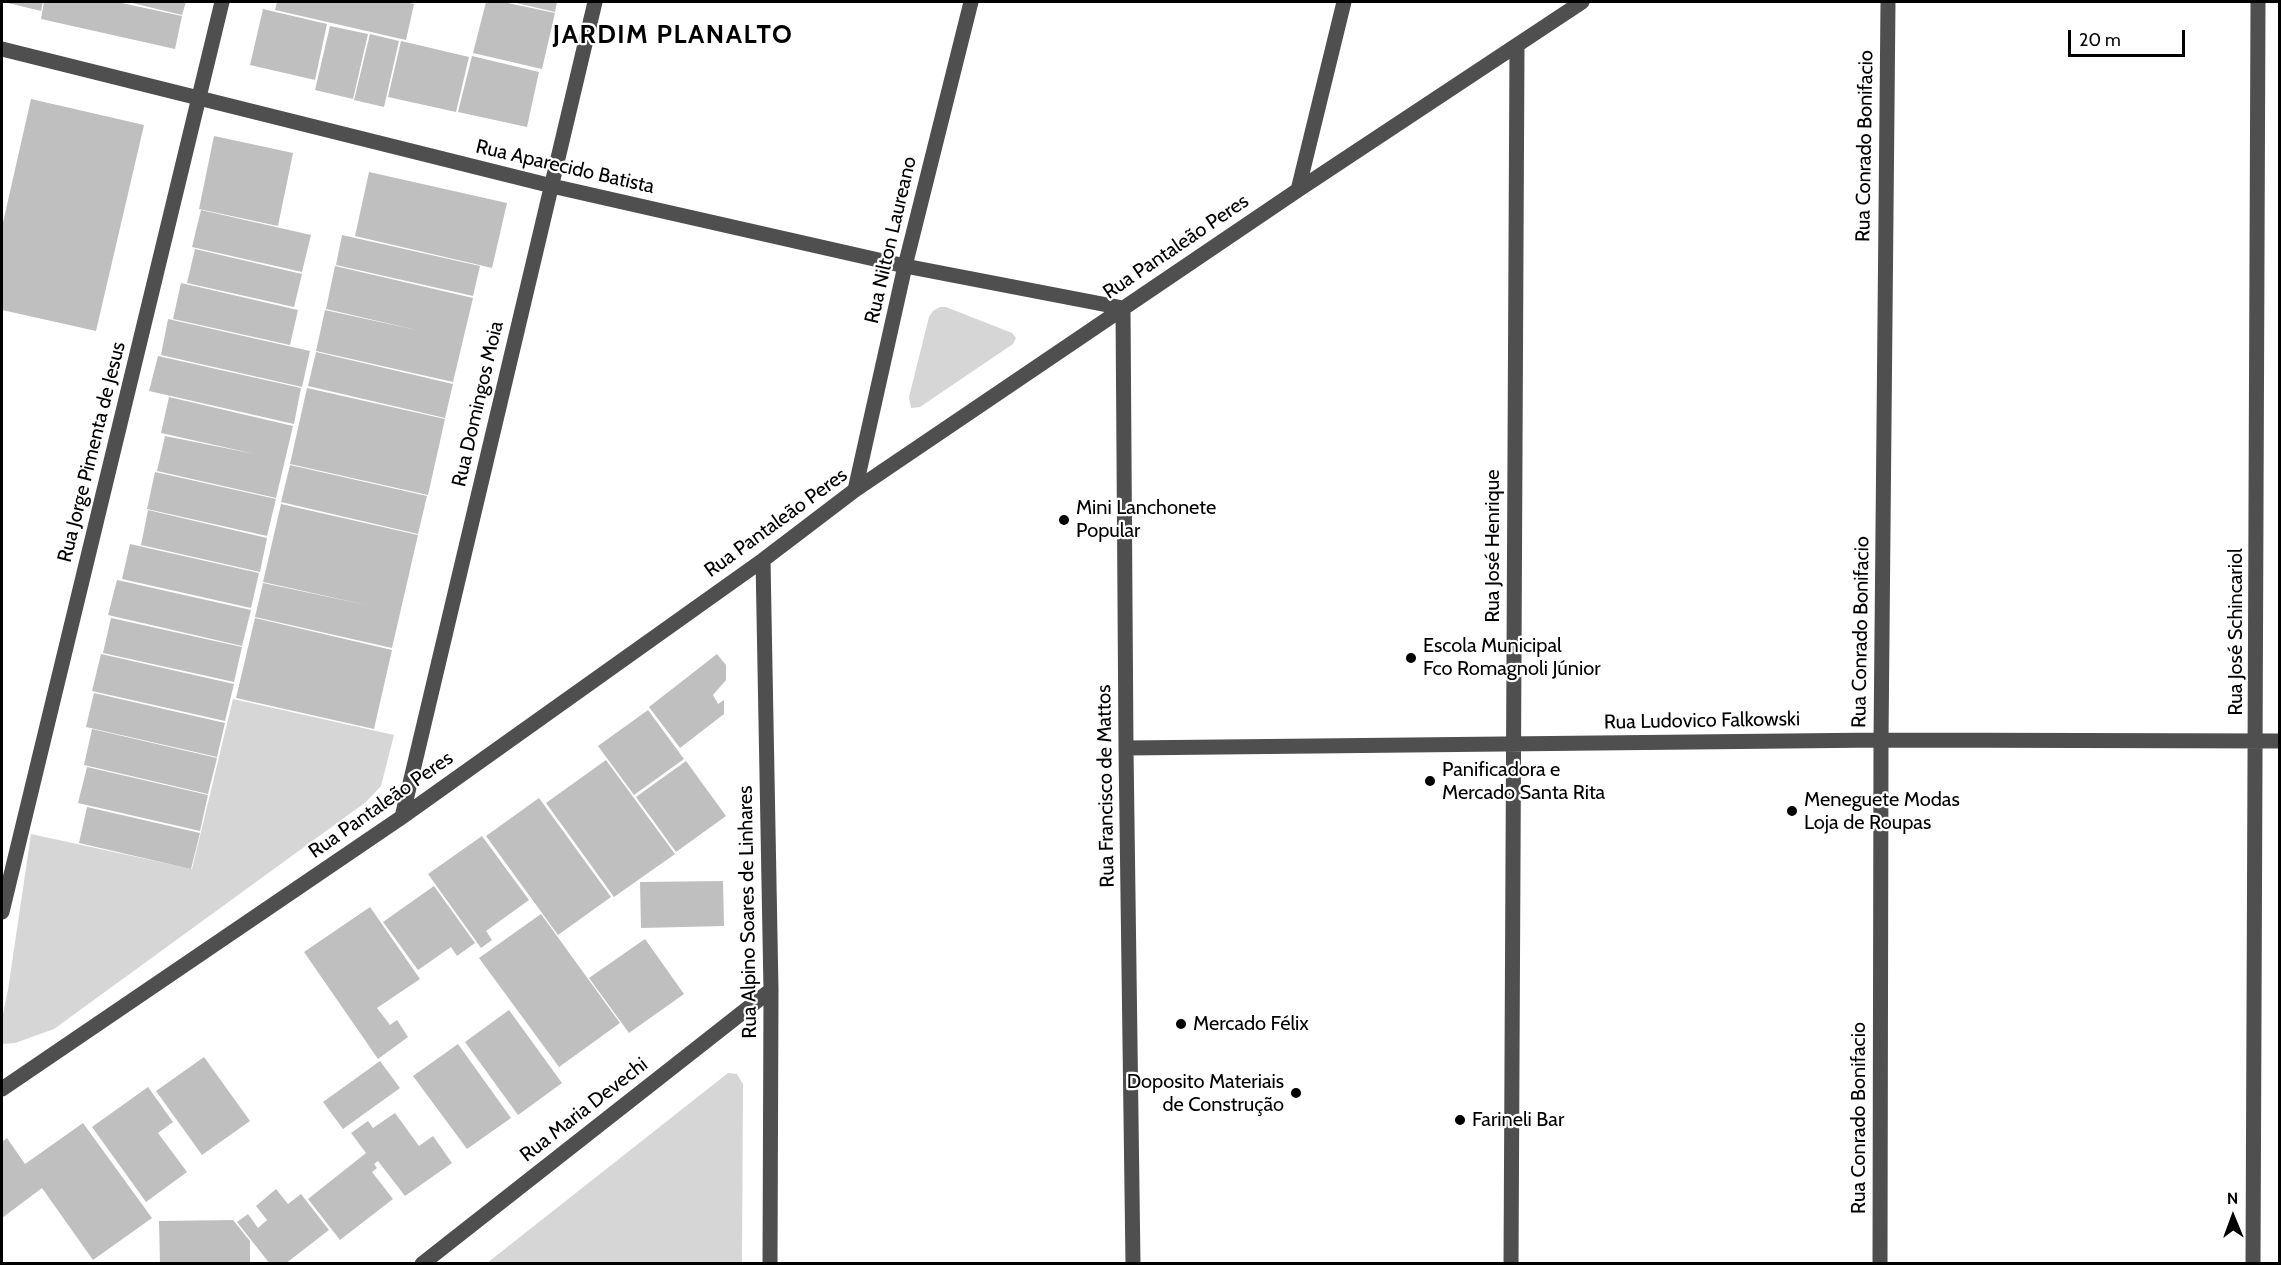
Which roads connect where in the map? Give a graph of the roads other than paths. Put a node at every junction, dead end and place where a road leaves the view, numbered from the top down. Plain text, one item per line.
1 (222, 2) edge
2 (595, 2) edge
3 (971, 2) edge
4 (1344, 2) edge
5 (1582, 2) edge
6 (1887, 2) edge
7 (2258, 2) edge
8 (1517, 45) junction
9 (2, 49) edge
10 (199, 98) junction
11 (552, 186) junction
12 (1298, 190) junction
13 (905, 266) junction
14 (1123, 308) junction
15 (855, 490) junction
16 (763, 560) junction
17 (1881, 740) junction
18 (2257, 740) junction
19 (2280, 741) edge
20 (1512, 745) junction
21 (1126, 748) junction
22 (402, 817) junction
23 (2, 912) edge
24 (771, 990) junction
25 (2, 1089) edge
26 (422, 1263) edge
27 (770, 1263) edge
28 (1133, 1263) edge
29 (1511, 1263) edge
30 (1880, 1263) edge
31 (2253, 1263) edge

1 - 10 street, Rua Jorge Pimenta de Jesus
2 - 11 street, Rua Domingos Moia
3 - 13 street, Rua Nilton Laureano
4 - 12 street
5 - 8 street, Rua Pantaleão Peres
6 - 17 street, Rua Conrado Bonifacio
7 - 18 street, Rua José Schincariol
8 - 12 street, Rua Pantaleão Peres
8 - 20 street, Rua José Henrique
9 - 10 street, Rua Aparecido Batista
10 - 11 street, Rua Aparecido Batista
10 - 23 street, Rua Jorge Pimenta de Jesus
11 - 13 street, Rua Aparecido Batista
11 - 22 street, Rua Domingos Moia
12 - 14 street, Rua Pantaleão Peres
13 - 14 street, Rua Aparecido Batista
13 - 15 street, Rua Nilton Laureano
14 - 15 street, Rua Pantaleão Peres
14 - 21 street, Rua Francisco de Mattos
15 - 16 street, Rua Pantaleão Peres
16 - 22 street, Rua Pantaleão Peres
16 - 24 street, Rua Alpino Soares de Linhares
17 - 18 street, Rua Ludovico Falkowski
17 - 20 street, Rua Ludovico Falkowski
17 - 30 street, Rua Conrado Bonifacio
18 - 19 street, Rua Ludovico Falkowski
18 - 31 street, Rua José Schincariol
20 - 21 street, Rua Ludovico Falkowski
20 - 29 street, Rua José Henrique
21 - 28 street, Rua Francisco de Mattos
22 - 25 street, Rua Pantaleão Peres
24 - 26 street, Rua Maria Devechi
24 - 27 street, Rua Alpino Soares de Linhares

